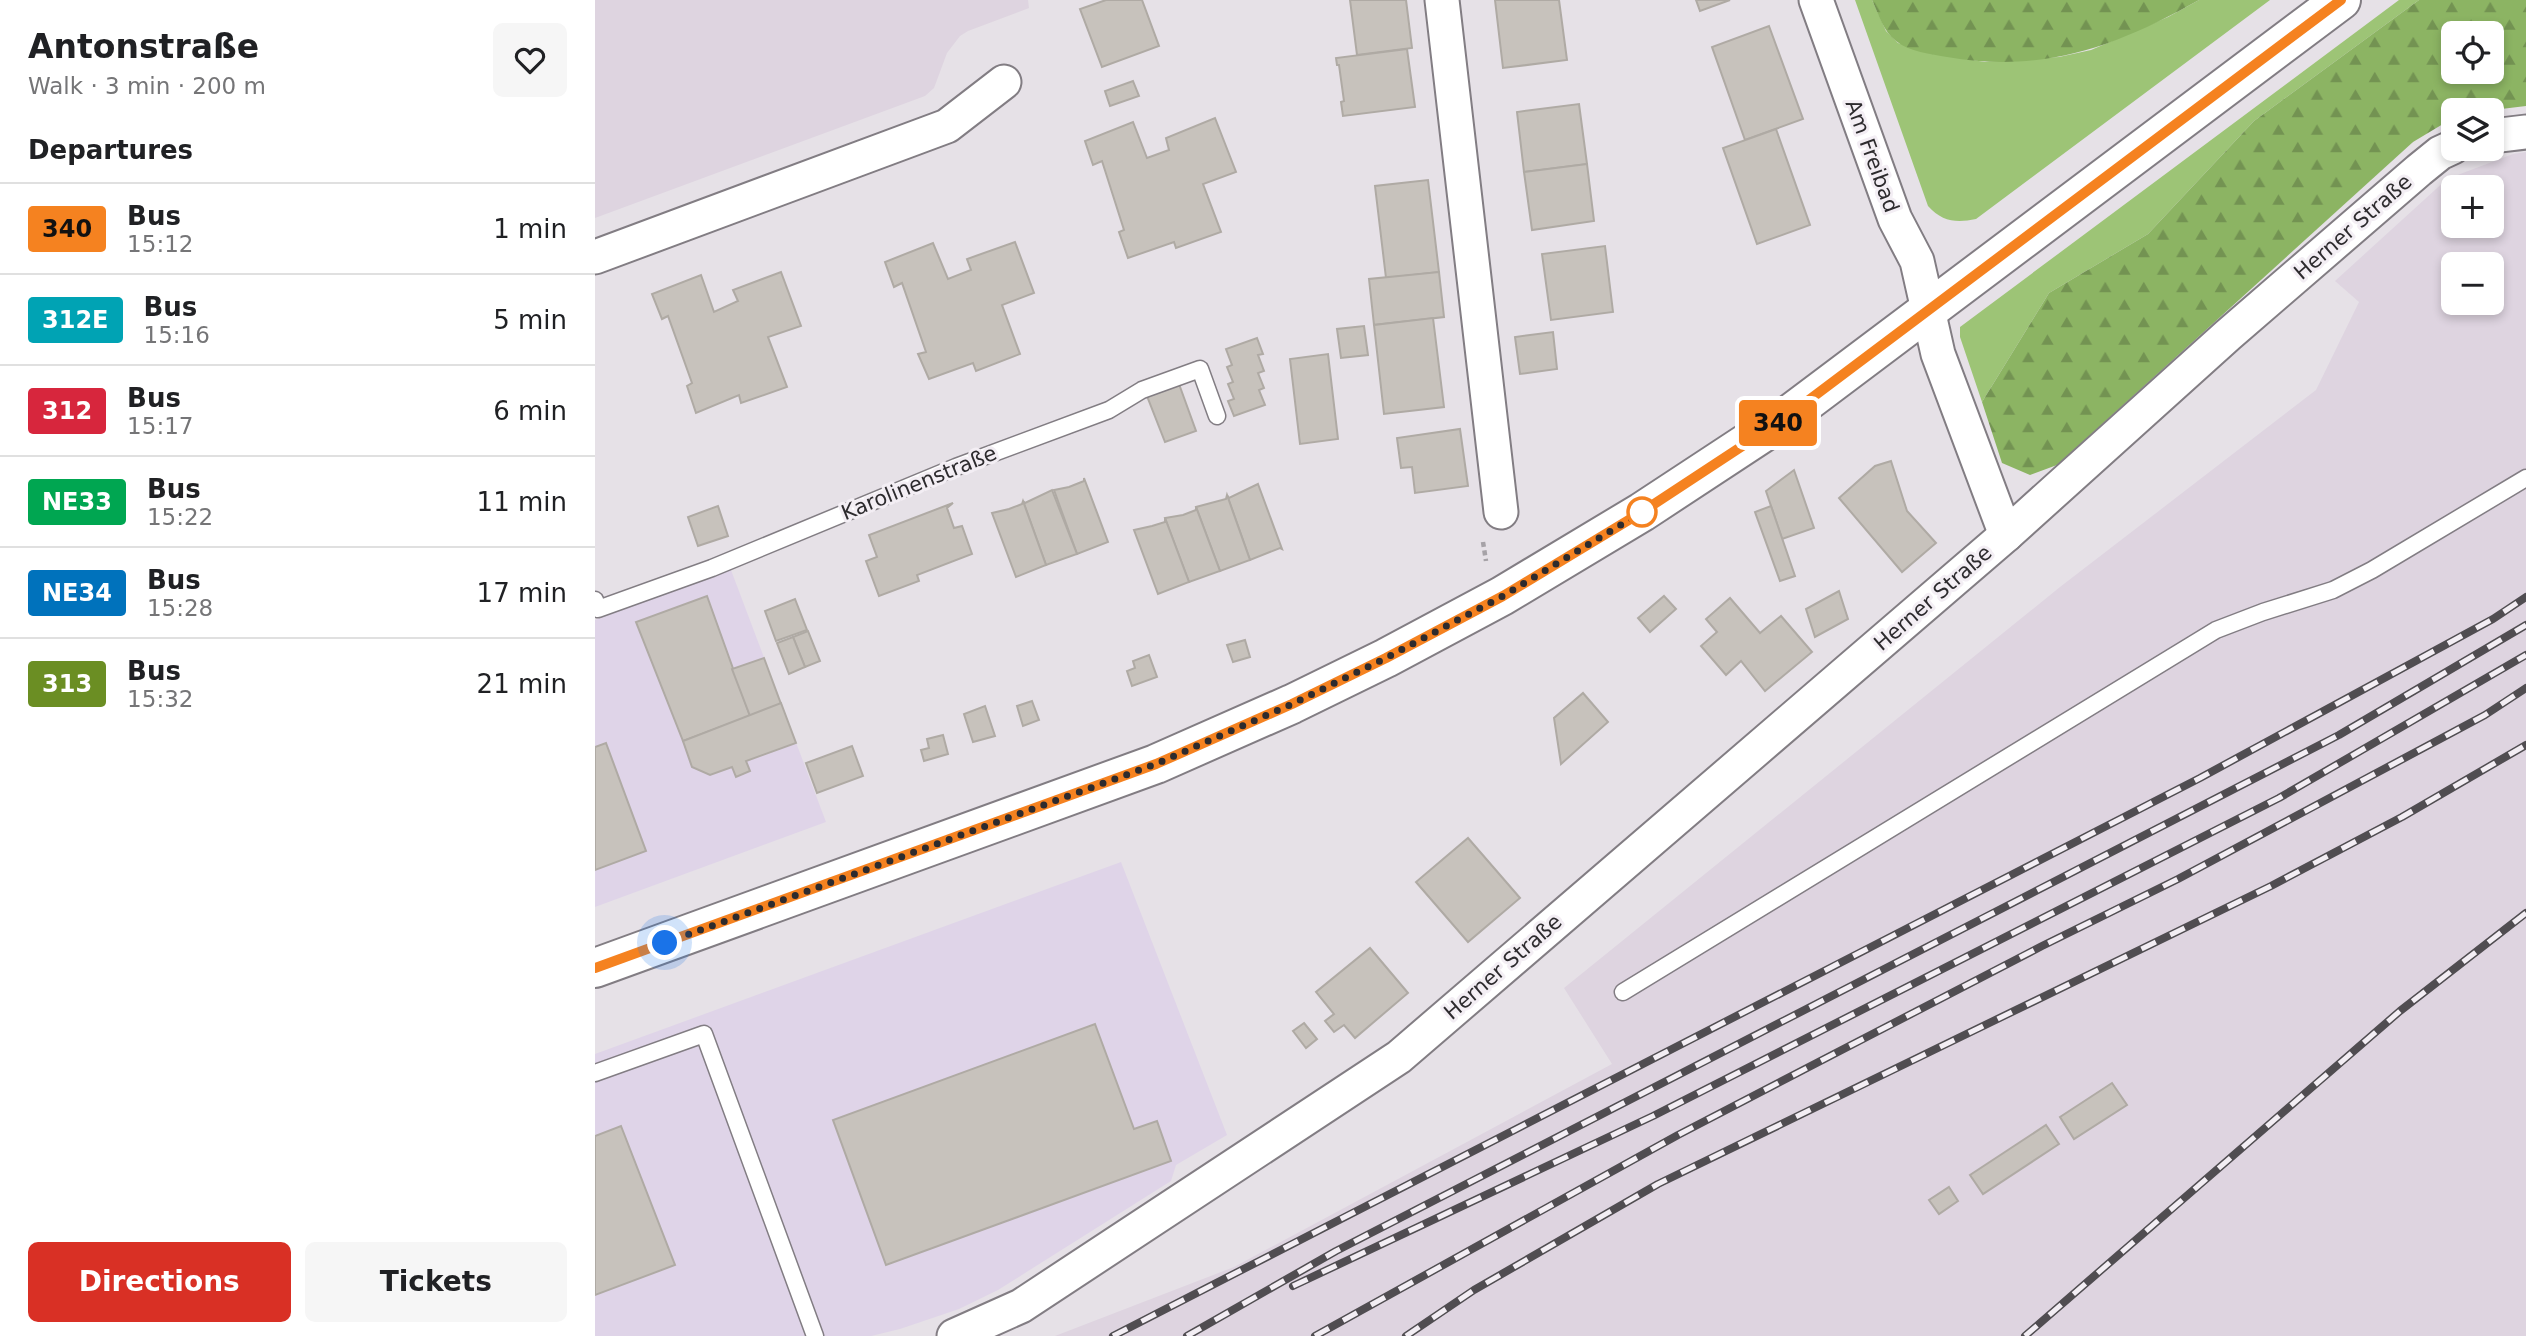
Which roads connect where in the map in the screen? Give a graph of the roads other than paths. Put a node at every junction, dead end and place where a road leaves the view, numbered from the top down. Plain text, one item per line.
1 (1442, 0) edge
2 (1816, 0) edge
3 (2341, 0) edge
4 (1005, 82) dead end
5 (2526, 132) edge
6 (2504, 135) edge
7 (2441, 153) edge
8 (595, 257) edge
9 (1929, 311) junction
10 (1217, 416) dead end
11 (2526, 478) edge
12 (1501, 512) road end
13 (2006, 535) junction
14 (595, 600) edge
15 (595, 968) edge
16 (1623, 992) dead end
17 (595, 1073) edge
18 (815, 1336) edge
19 (954, 1336) edge

1 - 12 street
2 - 9 street, Am Freibad
3 - 9 main road
4 - 8 street
5 - 6 street
7 - 13 street, Herner Straße
9 - 13 street, Herner Straße
9 - 15 main road
10 - 14 lane, Karolinenstraße
11 - 16 lane
13 - 19 street, Herner Straße
17 - 18 lane

